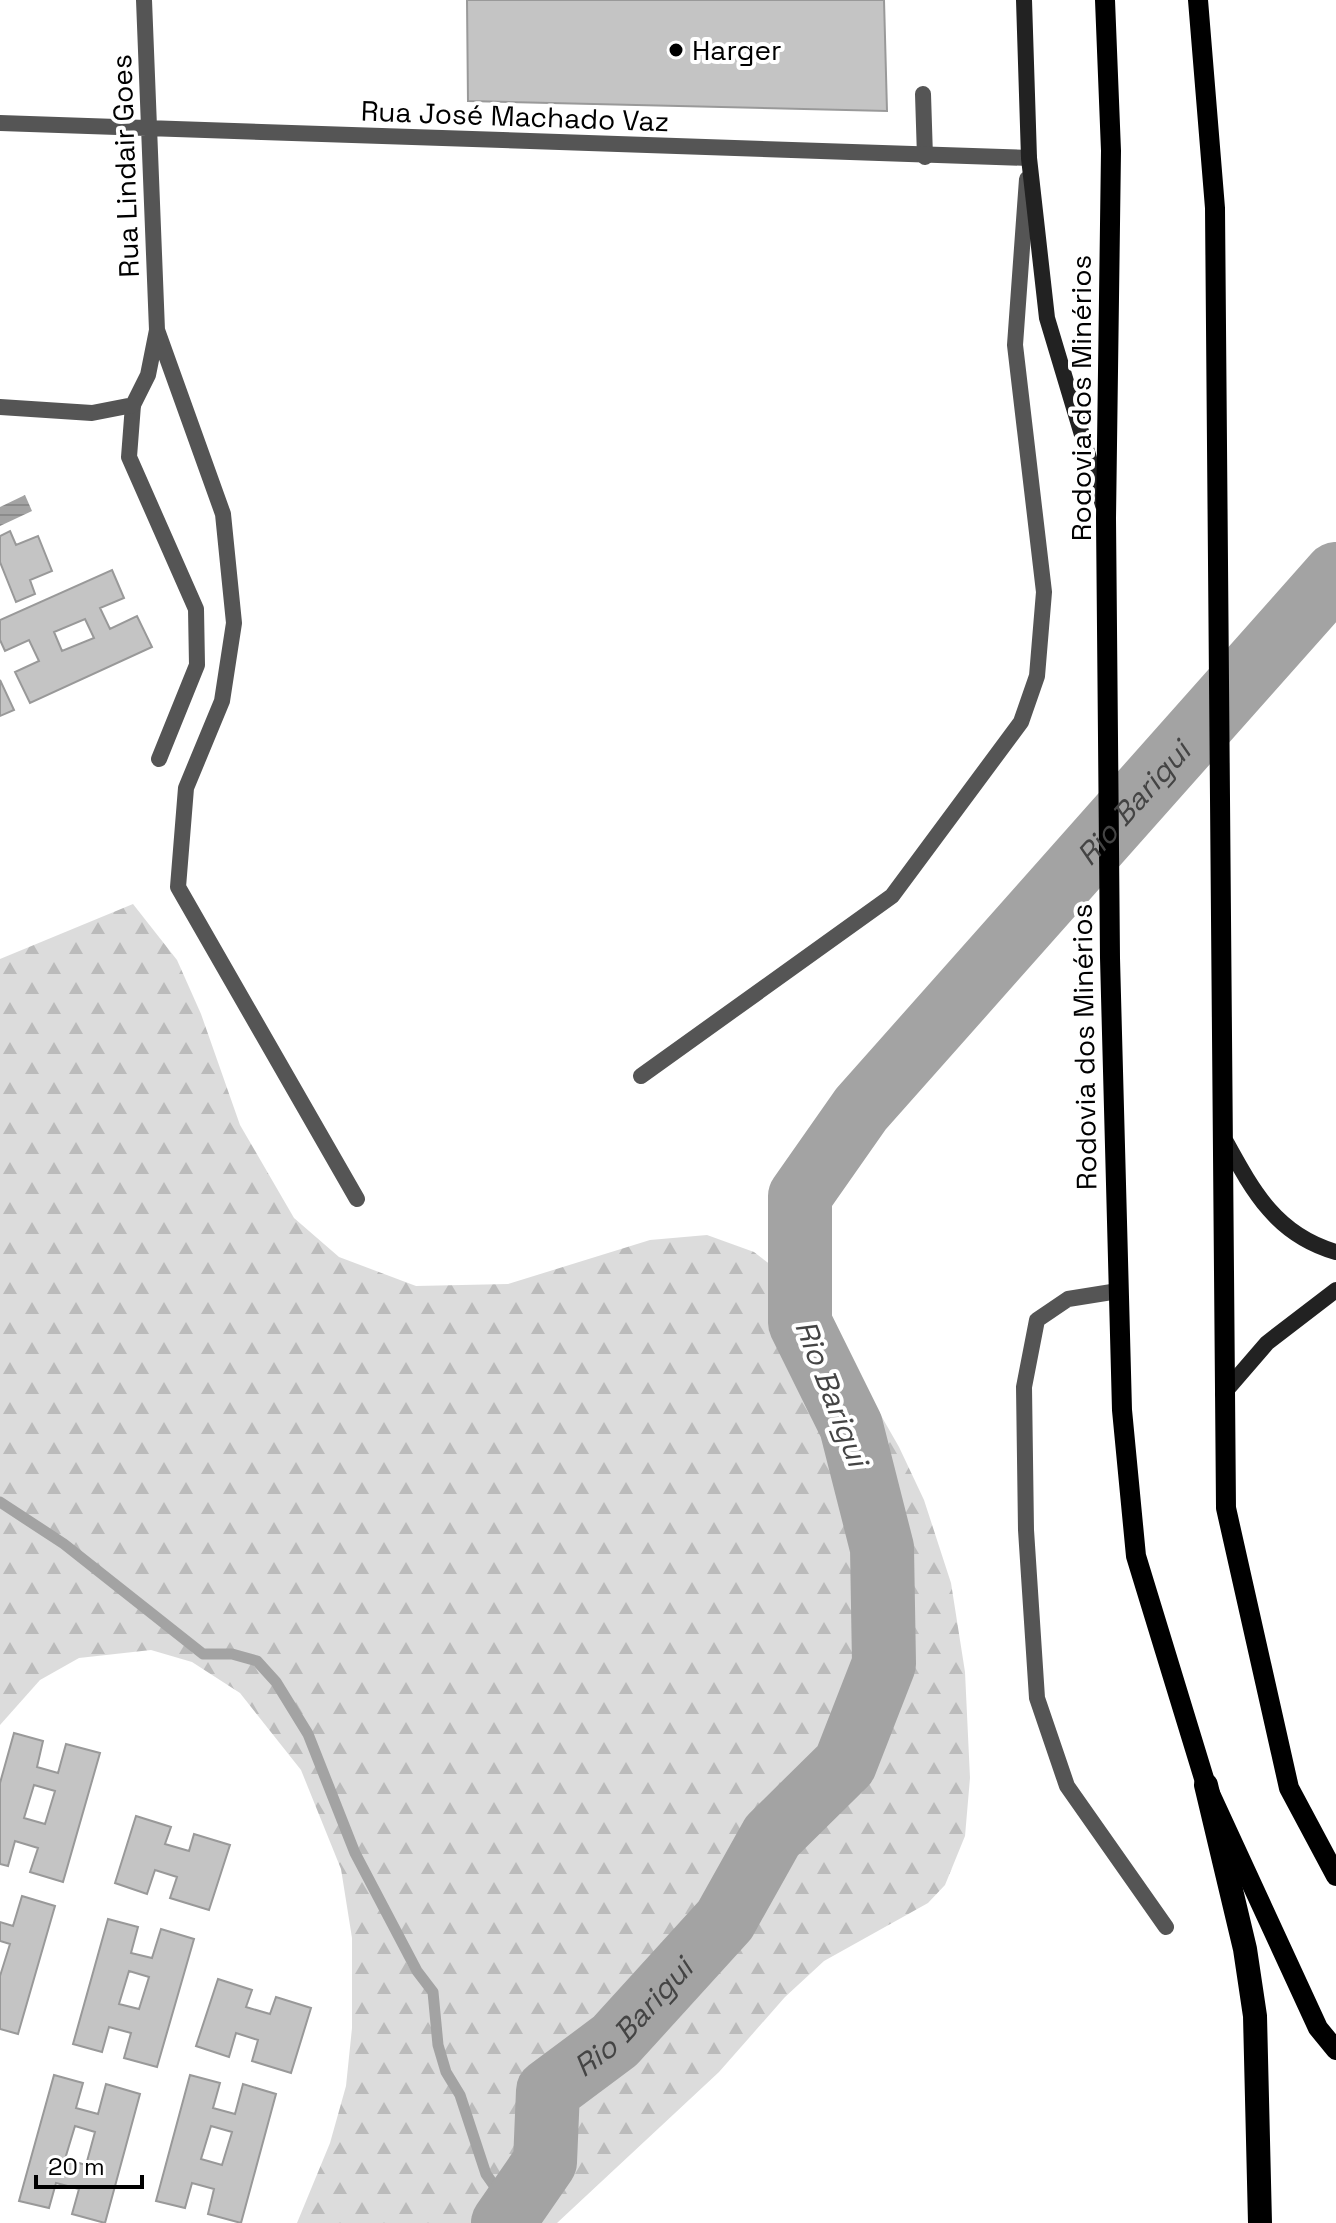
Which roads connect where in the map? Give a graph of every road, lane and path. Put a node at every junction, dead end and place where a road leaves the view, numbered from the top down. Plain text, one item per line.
1 (144, 0) edge
2 (1024, 0) edge
3 (1105, 0) edge
4 (1198, 0) edge
5 (923, 94) dead end
6 (0, 123) edge
7 (151, 129) junction
8 (925, 157) junction
9 (1029, 158) junction
10 (157, 330) junction
11 (133, 405) junction
12 (0, 407) edge
13 (1106, 518) junction
14 (159, 759) dead end
15 (641, 1076) dead end
16 (1226, 1142) junction
17 (357, 1199) dead end
18 (1336, 1252) edge
19 (1336, 1290) edge
20 (1118, 1291) junction
21 (1223, 1394) junction
22 (1206, 1785) junction
23 (1336, 1876) edge
24 (1166, 1927) dead end
25 (1336, 2050) edge
26 (1260, 2223) edge

1 - 7 street, Rua Lindair Goes
2 - 9 main road
3 - 13 main road, Rodovia dos Minérios
4 - 16 main road
5 - 8 street
6 - 7 street, Rua José Machado Vaz
7 - 8 street, Rua José Machado Vaz
7 - 10 street, Rua Lindair Goes
8 - 9 street, Rua José Machado Vaz
9 - 13 main road
9 - 15 street
10 - 11 street
10 - 17 street
11 - 12 street
11 - 14 street
13 - 20 main road, Rodovia dos Minérios
16 - 18 main road
16 - 21 main road
19 - 21 main road
20 - 22 main road, Rodovia dos Minérios
20 - 24 street
21 - 23 main road
22 - 25 main road, Rodovia dos Minérios
22 - 26 highway

